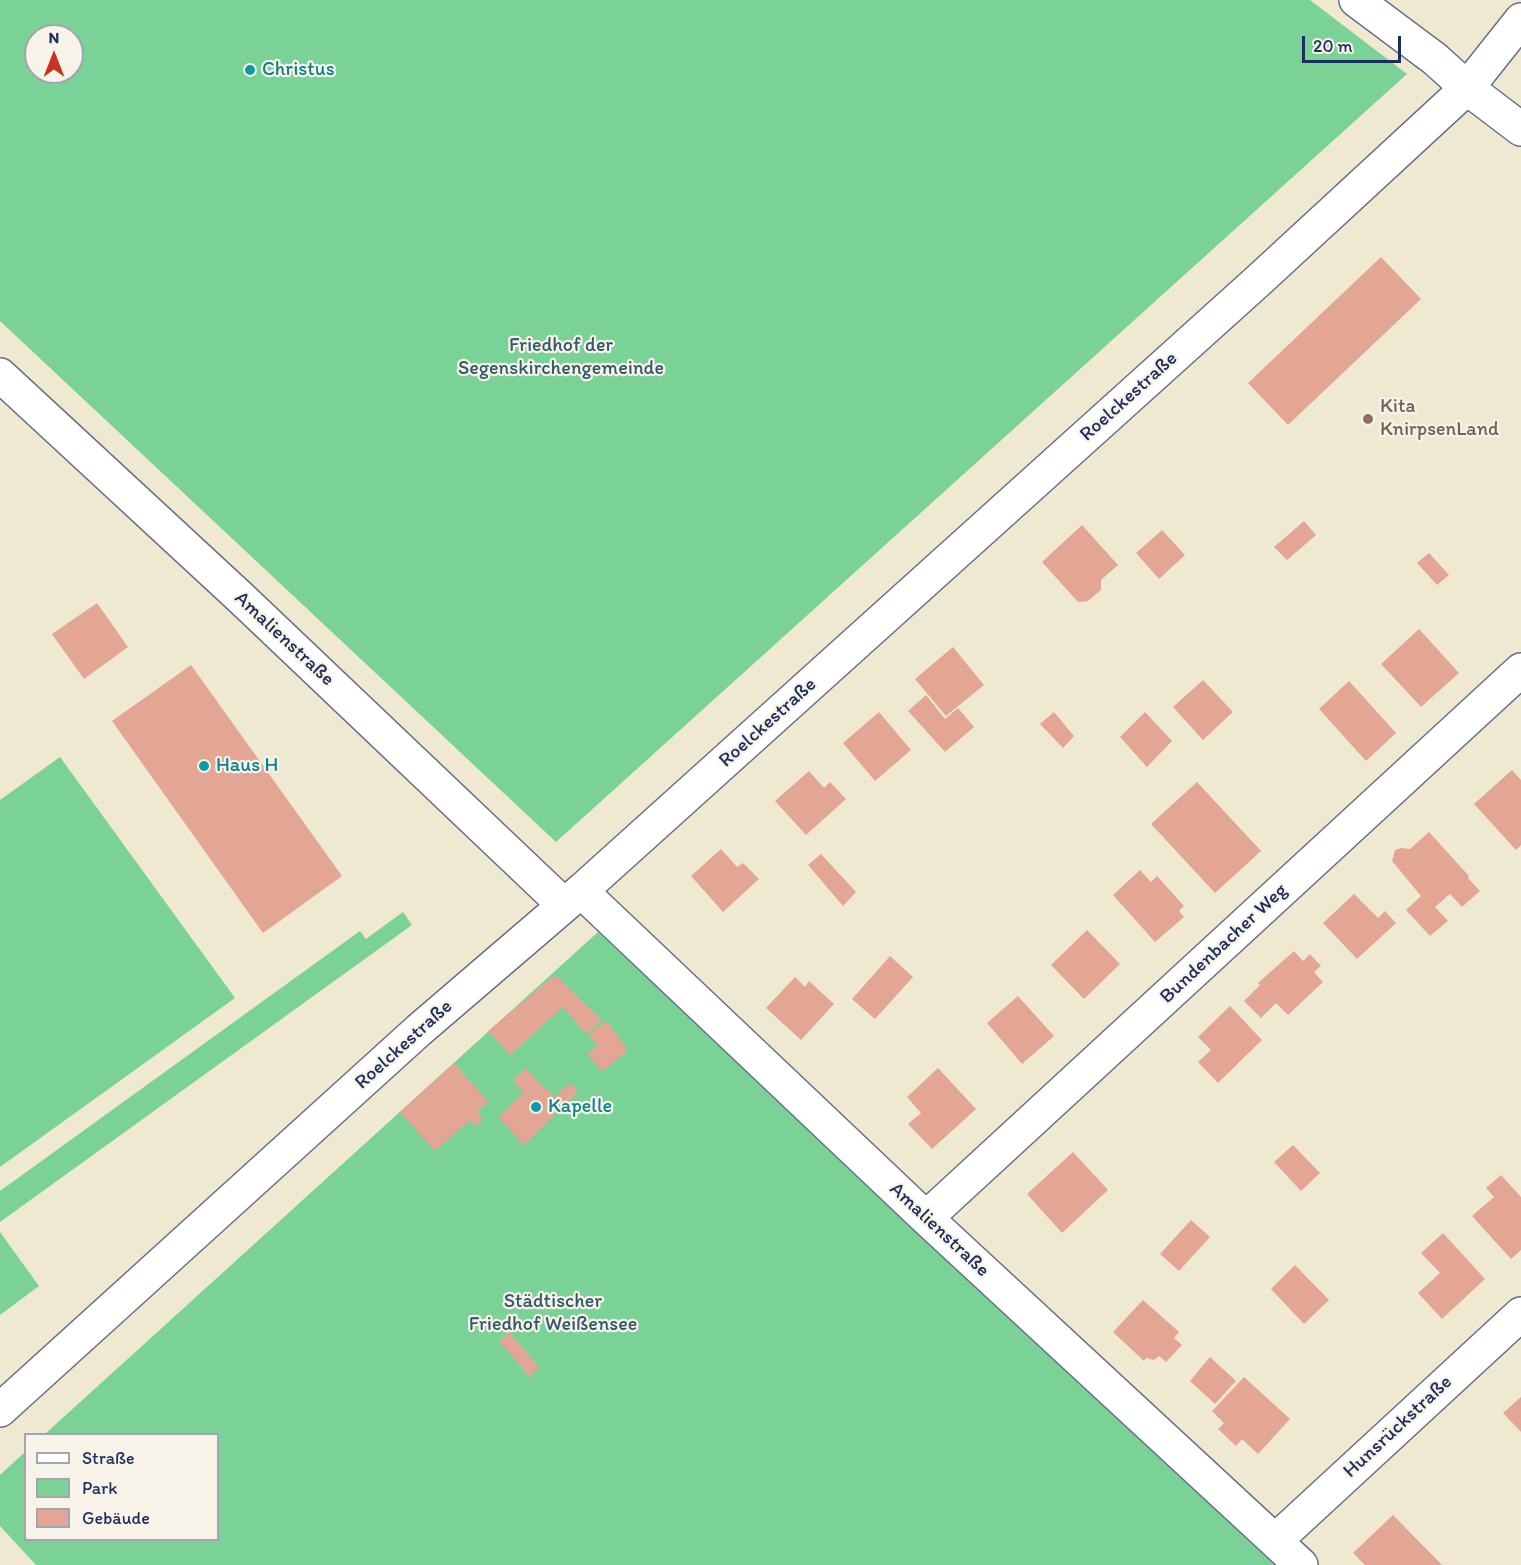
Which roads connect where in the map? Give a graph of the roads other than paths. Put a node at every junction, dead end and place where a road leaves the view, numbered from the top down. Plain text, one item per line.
1 (1356, 0) edge
2 (1521, 20) edge
3 (1467, 88) junction
4 (1521, 129) edge
5 (0, 375) edge
6 (1521, 670) edge
7 (573, 898) junction
8 (926, 1218) junction
9 (1521, 1314) edge
10 (0, 1410) edge
11 (1275, 1541) junction
12 (1301, 1565) edge

1 - 3 street
2 - 3 street, Roelckestraße
3 - 4 street
3 - 7 street, Roelckestraße
5 - 7 street, Amalienstraße
6 - 8 street, Bundenbacher Weg
7 - 8 street, Amalienstraße
7 - 10 street, Roelckestraße
8 - 11 street, Amalienstraße
9 - 11 street, Hunsrückstraße
11 - 12 street, Amalienstraße

